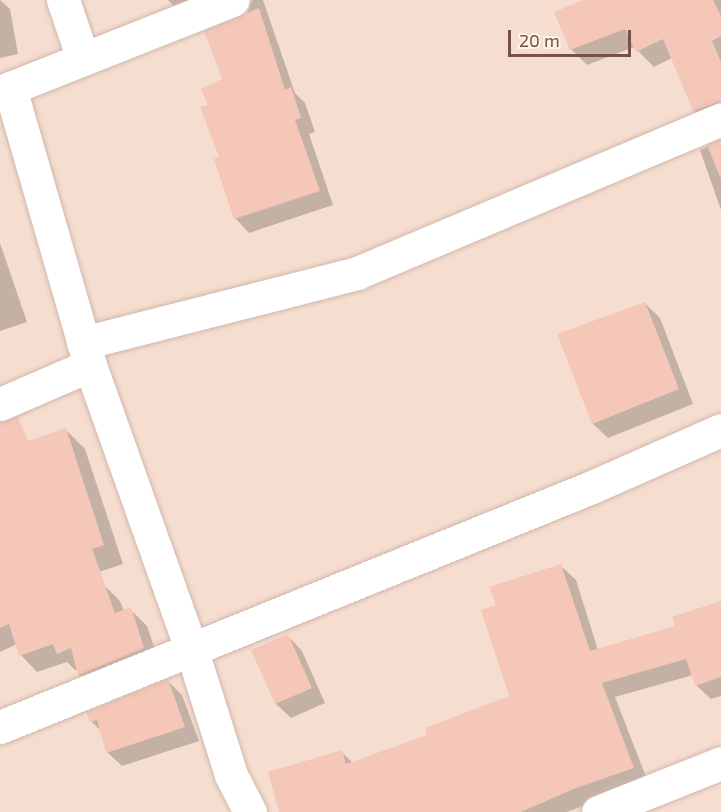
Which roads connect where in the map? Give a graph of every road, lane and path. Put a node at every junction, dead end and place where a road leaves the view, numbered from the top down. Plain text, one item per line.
1 (63, 0) edge
2 (232, 0) edge
3 (83, 59) junction
4 (5, 90) edge
5 (721, 119) edge
6 (87, 354) junction
7 (0, 404) edge
8 (721, 430) edge
9 (192, 651) junction
10 (0, 727) edge
11 (721, 763) edge
12 (250, 812) edge
13 (598, 812) edge

1 - 3 street
2 - 3 street
3 - 4 street
4 - 6 street
5 - 6 street
6 - 7 street
6 - 9 street
8 - 9 street
9 - 10 street
9 - 12 street
11 - 13 street

